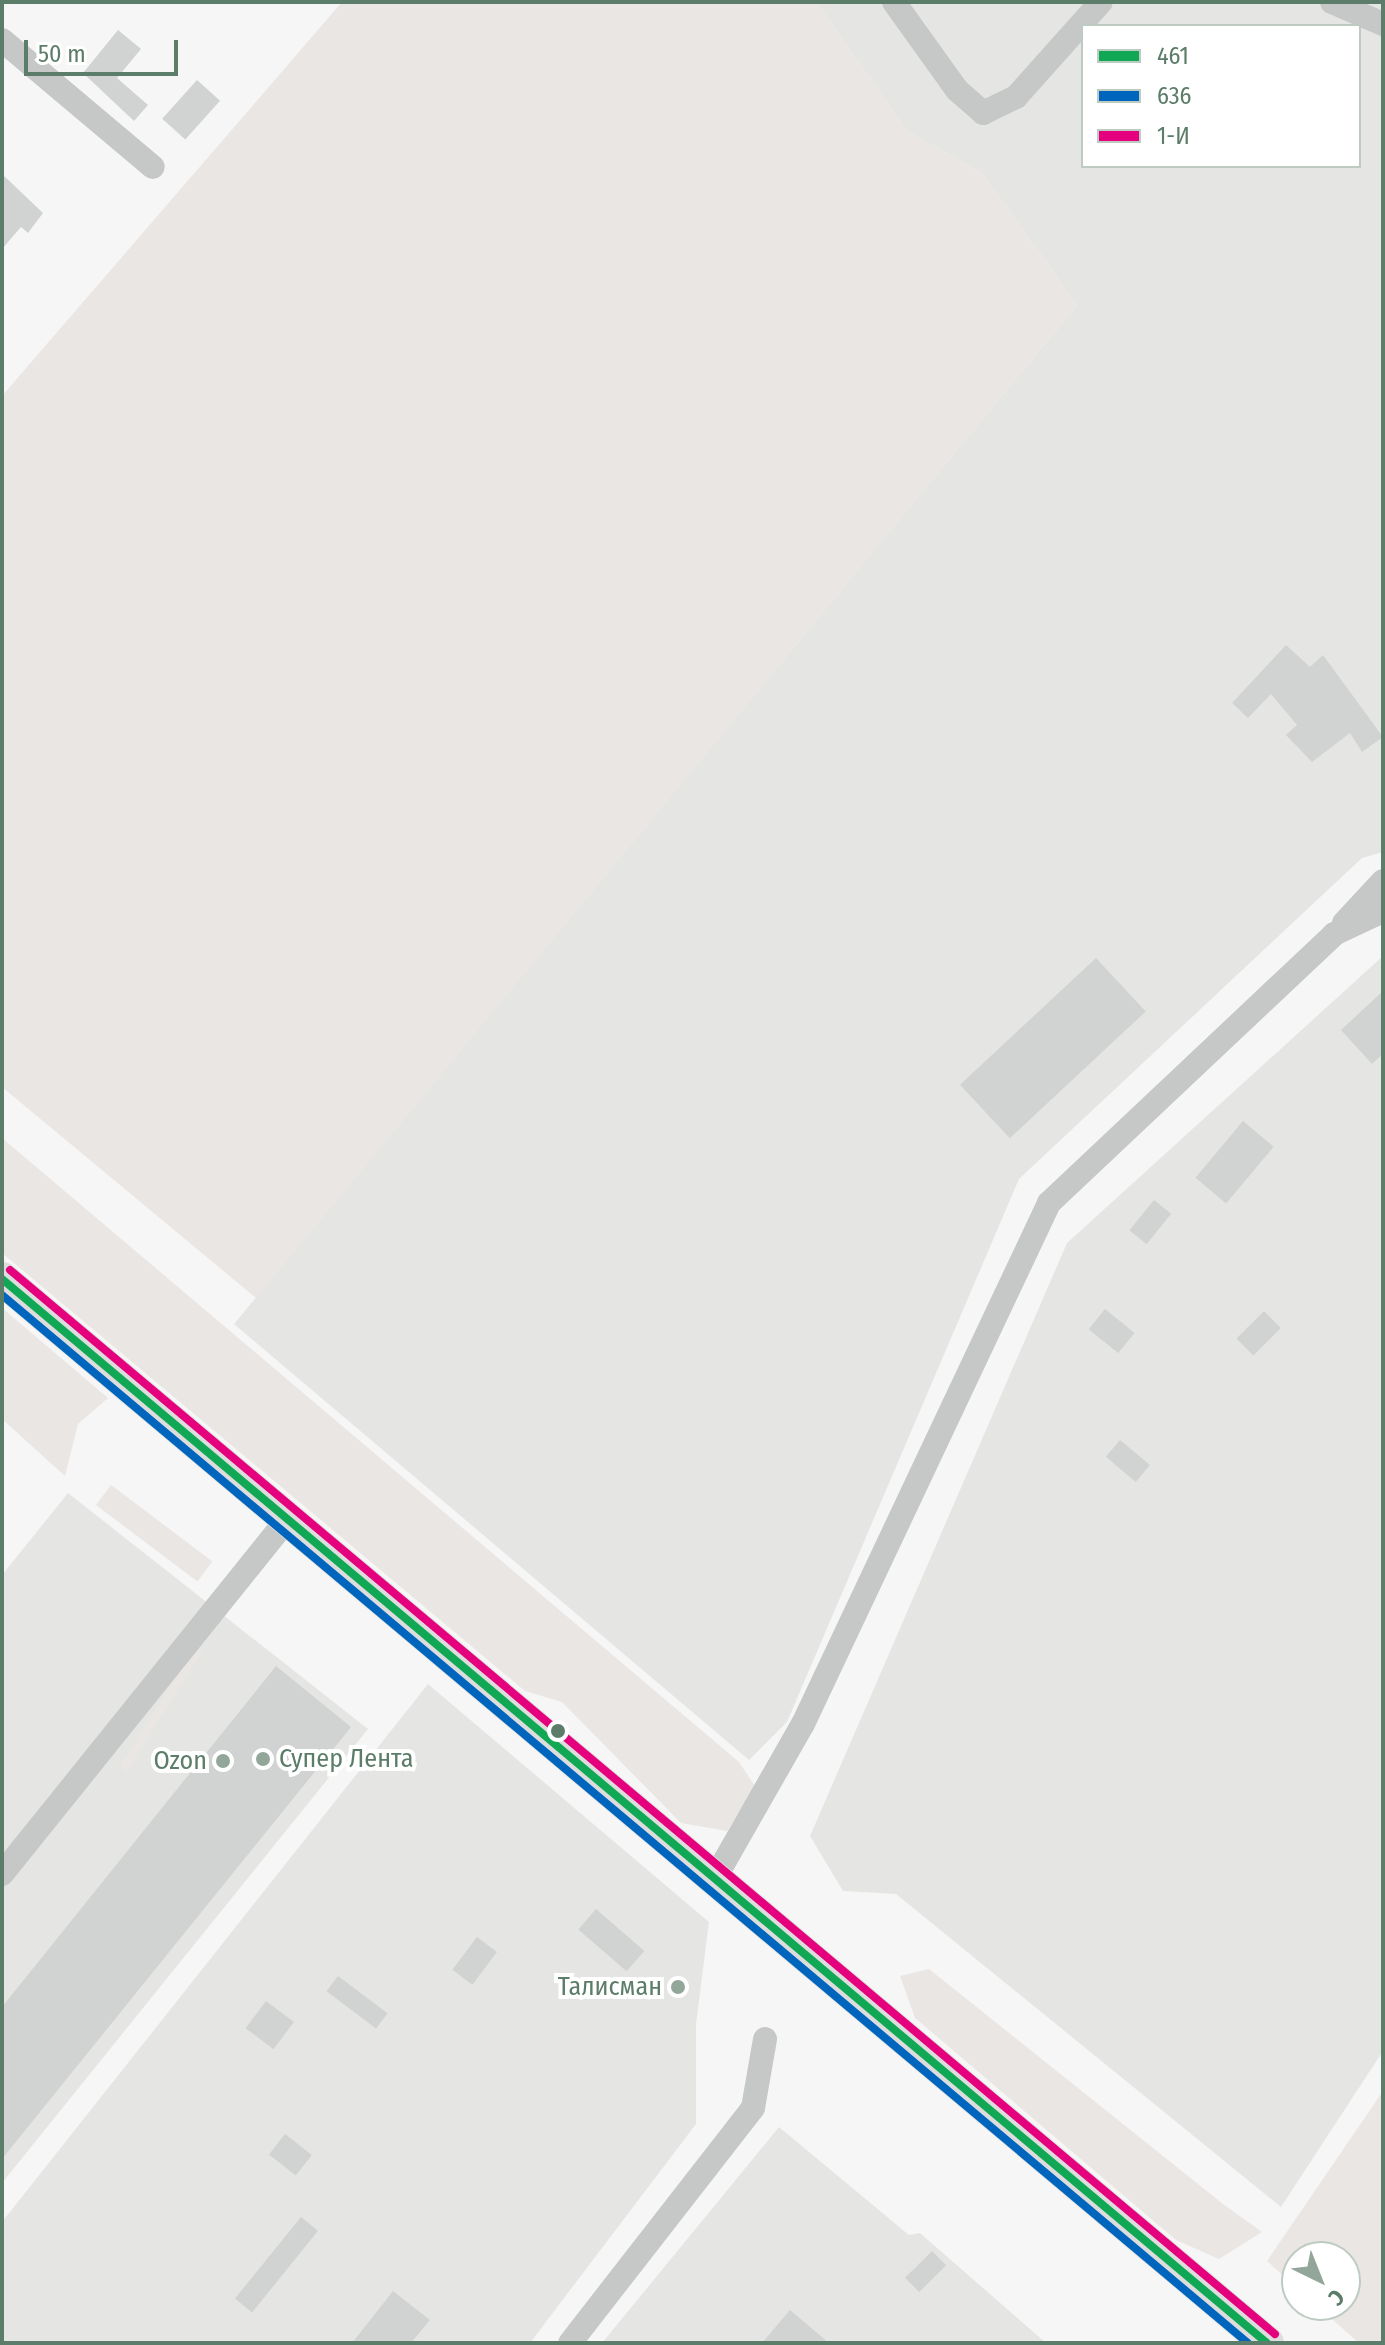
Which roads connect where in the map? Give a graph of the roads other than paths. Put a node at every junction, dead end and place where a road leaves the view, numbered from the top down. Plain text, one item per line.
1 (894, 2) edge
2 (1101, 2) edge
3 (1332, 2) edge
4 (1081, 24) edge
5 (1081, 24) edge
6 (1383, 24) edge
7 (2, 40) edge
8 (153, 167) dead end
9 (1383, 881) edge
10 (1383, 911) edge
11 (1334, 934) junction
12 (2, 1279) edge
13 (287, 1520) junction
14 (2, 1874) edge
15 (715, 1878) junction
16 (765, 2039) dead end
17 (570, 2343) edge
18 (1267, 2343) edge

1 - 4 street
2 - 5 street
3 - 6 street
7 - 8 street
9 - 11 street
10 - 11 street
11 - 15 street
12 - 13 main road
13 - 14 street
13 - 15 main road
15 - 18 main road
16 - 17 street

